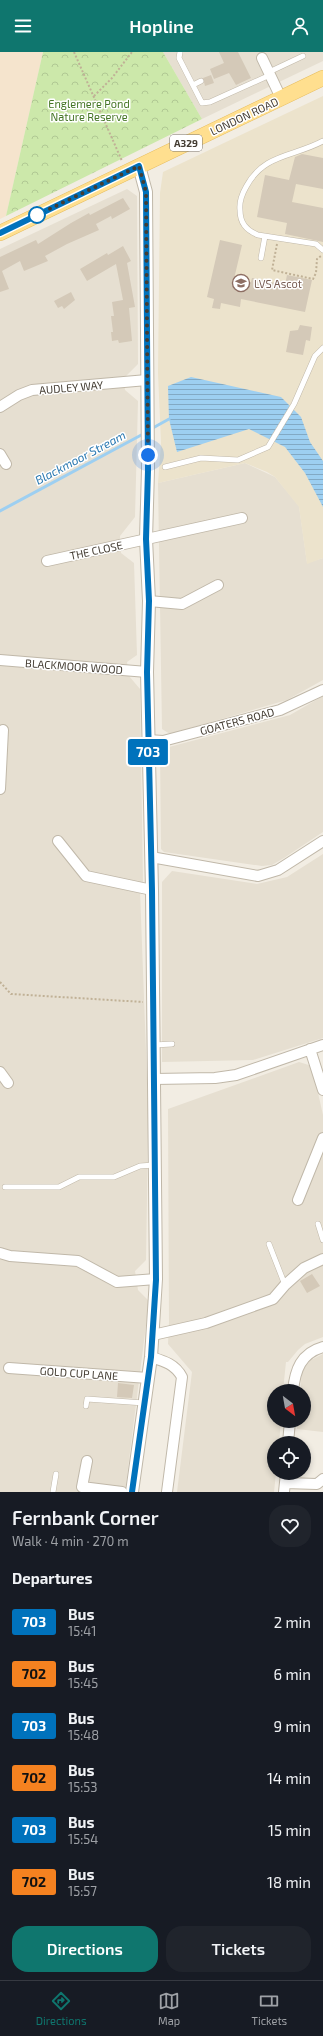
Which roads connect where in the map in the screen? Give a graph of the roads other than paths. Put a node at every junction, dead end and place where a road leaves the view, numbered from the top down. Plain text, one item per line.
1 (180, 52) edge
2 (303, 56) dead end
3 (262, 58) dead end
4 (269, 74) junction
5 (201, 81) dead end
6 (320, 81) edge
7 (193, 85) junction
8 (281, 98) junction
9 (323, 141) edge
10 (139, 166) junction
11 (0, 233) edge
12 (266, 236) junction
13 (323, 250) edge
14 (261, 258) dead end
15 (323, 348) edge
16 (147, 380) junction
17 (0, 407) edge
18 (0, 454) edge
19 (6, 464) dead end
20 (165, 467) dead end
21 (242, 518) dead end
22 (146, 539) junction
23 (47, 561) dead end
24 (218, 585) dead end
25 (149, 601) junction
26 (0, 660) edge
27 (147, 672) junction
28 (323, 690) edge
29 (3, 730) dead end
30 (148, 740) junction
31 (0, 789) edge
32 (58, 841) dead end
33 (323, 841) edge
34 (151, 858) junction
35 (152, 890) junction
36 (172, 1044) dead end
37 (153, 1045) junction
38 (323, 1045) edge
39 (310, 1049) junction
40 (0, 1072) edge
41 (154, 1079) junction
42 (8, 1083) dead end
43 (323, 1090) edge
44 (323, 1138) edge
45 (155, 1165) junction
46 (5, 1187) dead end
47 (298, 1200) dead end
48 (318, 1224) dead end
49 (323, 1240) edge
50 (269, 1244) dead end
51 (0, 1253) edge
52 (323, 1259) edge
53 (156, 1280) junction
54 (285, 1284) junction
55 (153, 1335) junction
56 (323, 1347) edge
57 (151, 1357) junction
58 (9, 1368) dead end
59 (148, 1378) junction
60 (294, 1384) edge
61 (145, 1403) junction
62 (86, 1406) dead end
63 (87, 1461) dead end
64 (56, 1474) dead end
65 (323, 1479) edge
66 (285, 1483) edge
67 (53, 1492) edge
68 (122, 1492) edge
69 (132, 1492) edge
70 (167, 1492) edge

1 - 7 lane
2 - 4 lane
3 - 4 street
4 - 7 lane
4 - 8 street
5 - 7 lane
6 - 8 main road, LONDON ROAD / A329
8 - 10 main road, LONDON ROAD / A329
9 - 12 lane
10 - 11 main road, LONDON ROAD / A329
10 - 16 street
12 - 13 lane
12 - 14 lane
15 - 20 lane
16 - 17 street, AUDLEY WAY
16 - 22 street
18 - 19 street
21 - 22 street, THE CLOSE
22 - 23 street, THE CLOSE
22 - 25 street
24 - 25 street
25 - 27 street
26 - 27 street, BLACKMOOR WOOD
27 - 30 street
28 - 30 street, GOATERS ROAD
29 - 31 street
30 - 34 street
32 - 35 street
33 - 34 street
34 - 35 street
35 - 37 street
36 - 37 lane
37 - 41 street
38 - 39 street
39 - 41 street
39 - 43 street
40 - 42 street
41 - 45 street
44 - 47 street
45 - 46 lane
45 - 53 street
48 - 49 lane
50 - 54 lane
51 - 53 street
52 - 54 street
53 - 55 street
54 - 55 street
55 - 57 street
56 - 60 street
57 - 59 street
57 - 70 street
58 - 59 street, GOLD CUP LANE
59 - 61 street
61 - 62 lane
61 - 69 street
63 - 68 street
64 - 67 lane
65 - 66 street

